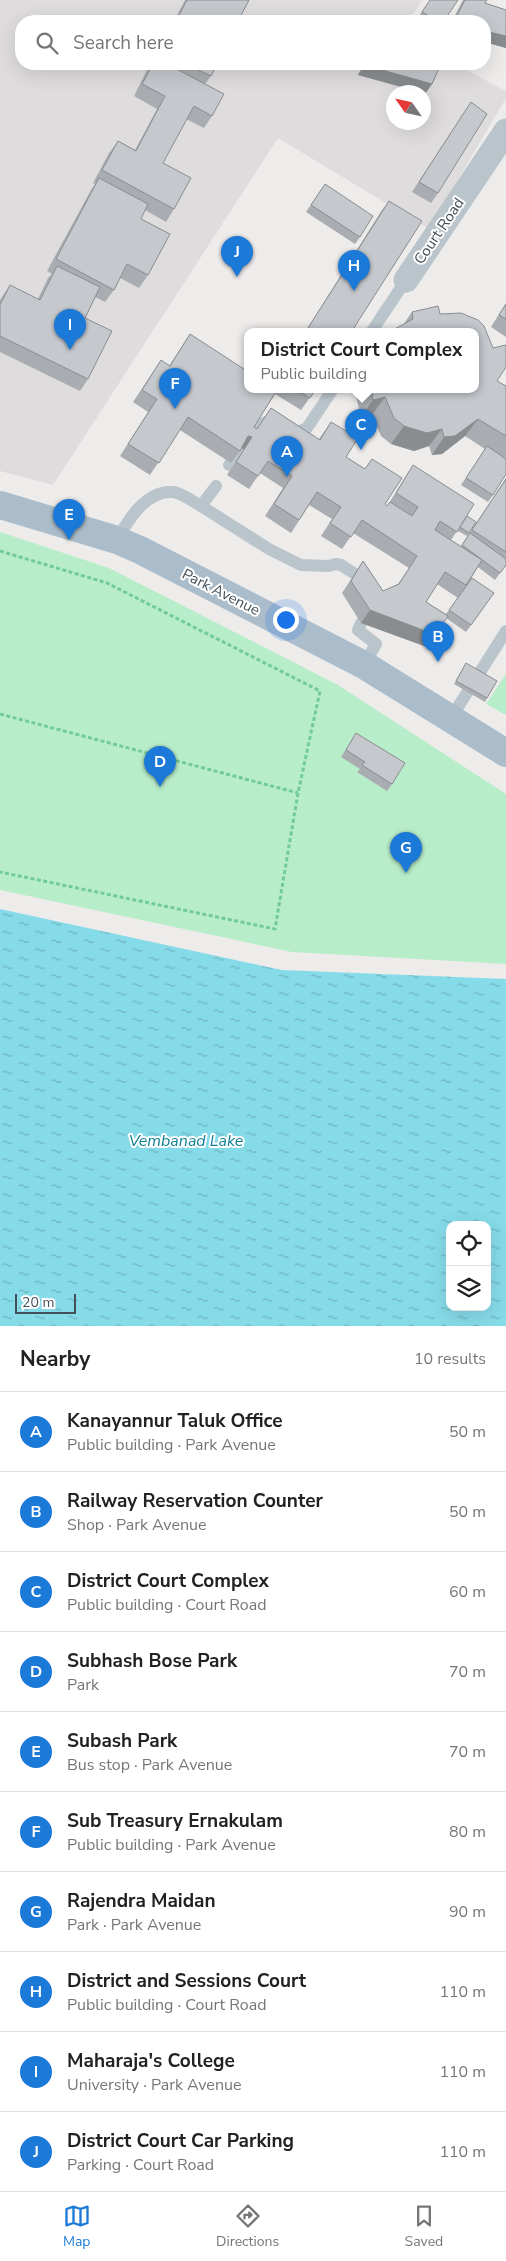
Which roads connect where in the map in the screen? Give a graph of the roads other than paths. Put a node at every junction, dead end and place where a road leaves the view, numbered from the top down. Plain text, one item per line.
1 (506, 131) edge
2 (406, 280) joint
3 (374, 328) edge
4 (330, 393) edge
5 (229, 465) dead end
6 (216, 486) dead end
7 (0, 504) edge
8 (202, 506) junction
9 (117, 540) junction
10 (373, 596) edge
11 (361, 623) dead end
12 (506, 631) edge
13 (364, 665) junction
14 (451, 718) junction
15 (506, 753) edge

1 - 2 street, Court Road
2 - 3 lane, Court Road
4 - 5 lane
6 - 8 lane
7 - 9 main road, Park Avenue
8 - 9 lane
8 - 10 lane
9 - 13 main road, Park Avenue
11 - 13 lane
12 - 14 lane
13 - 14 main road, Park Avenue
14 - 15 main road, Park Avenue

